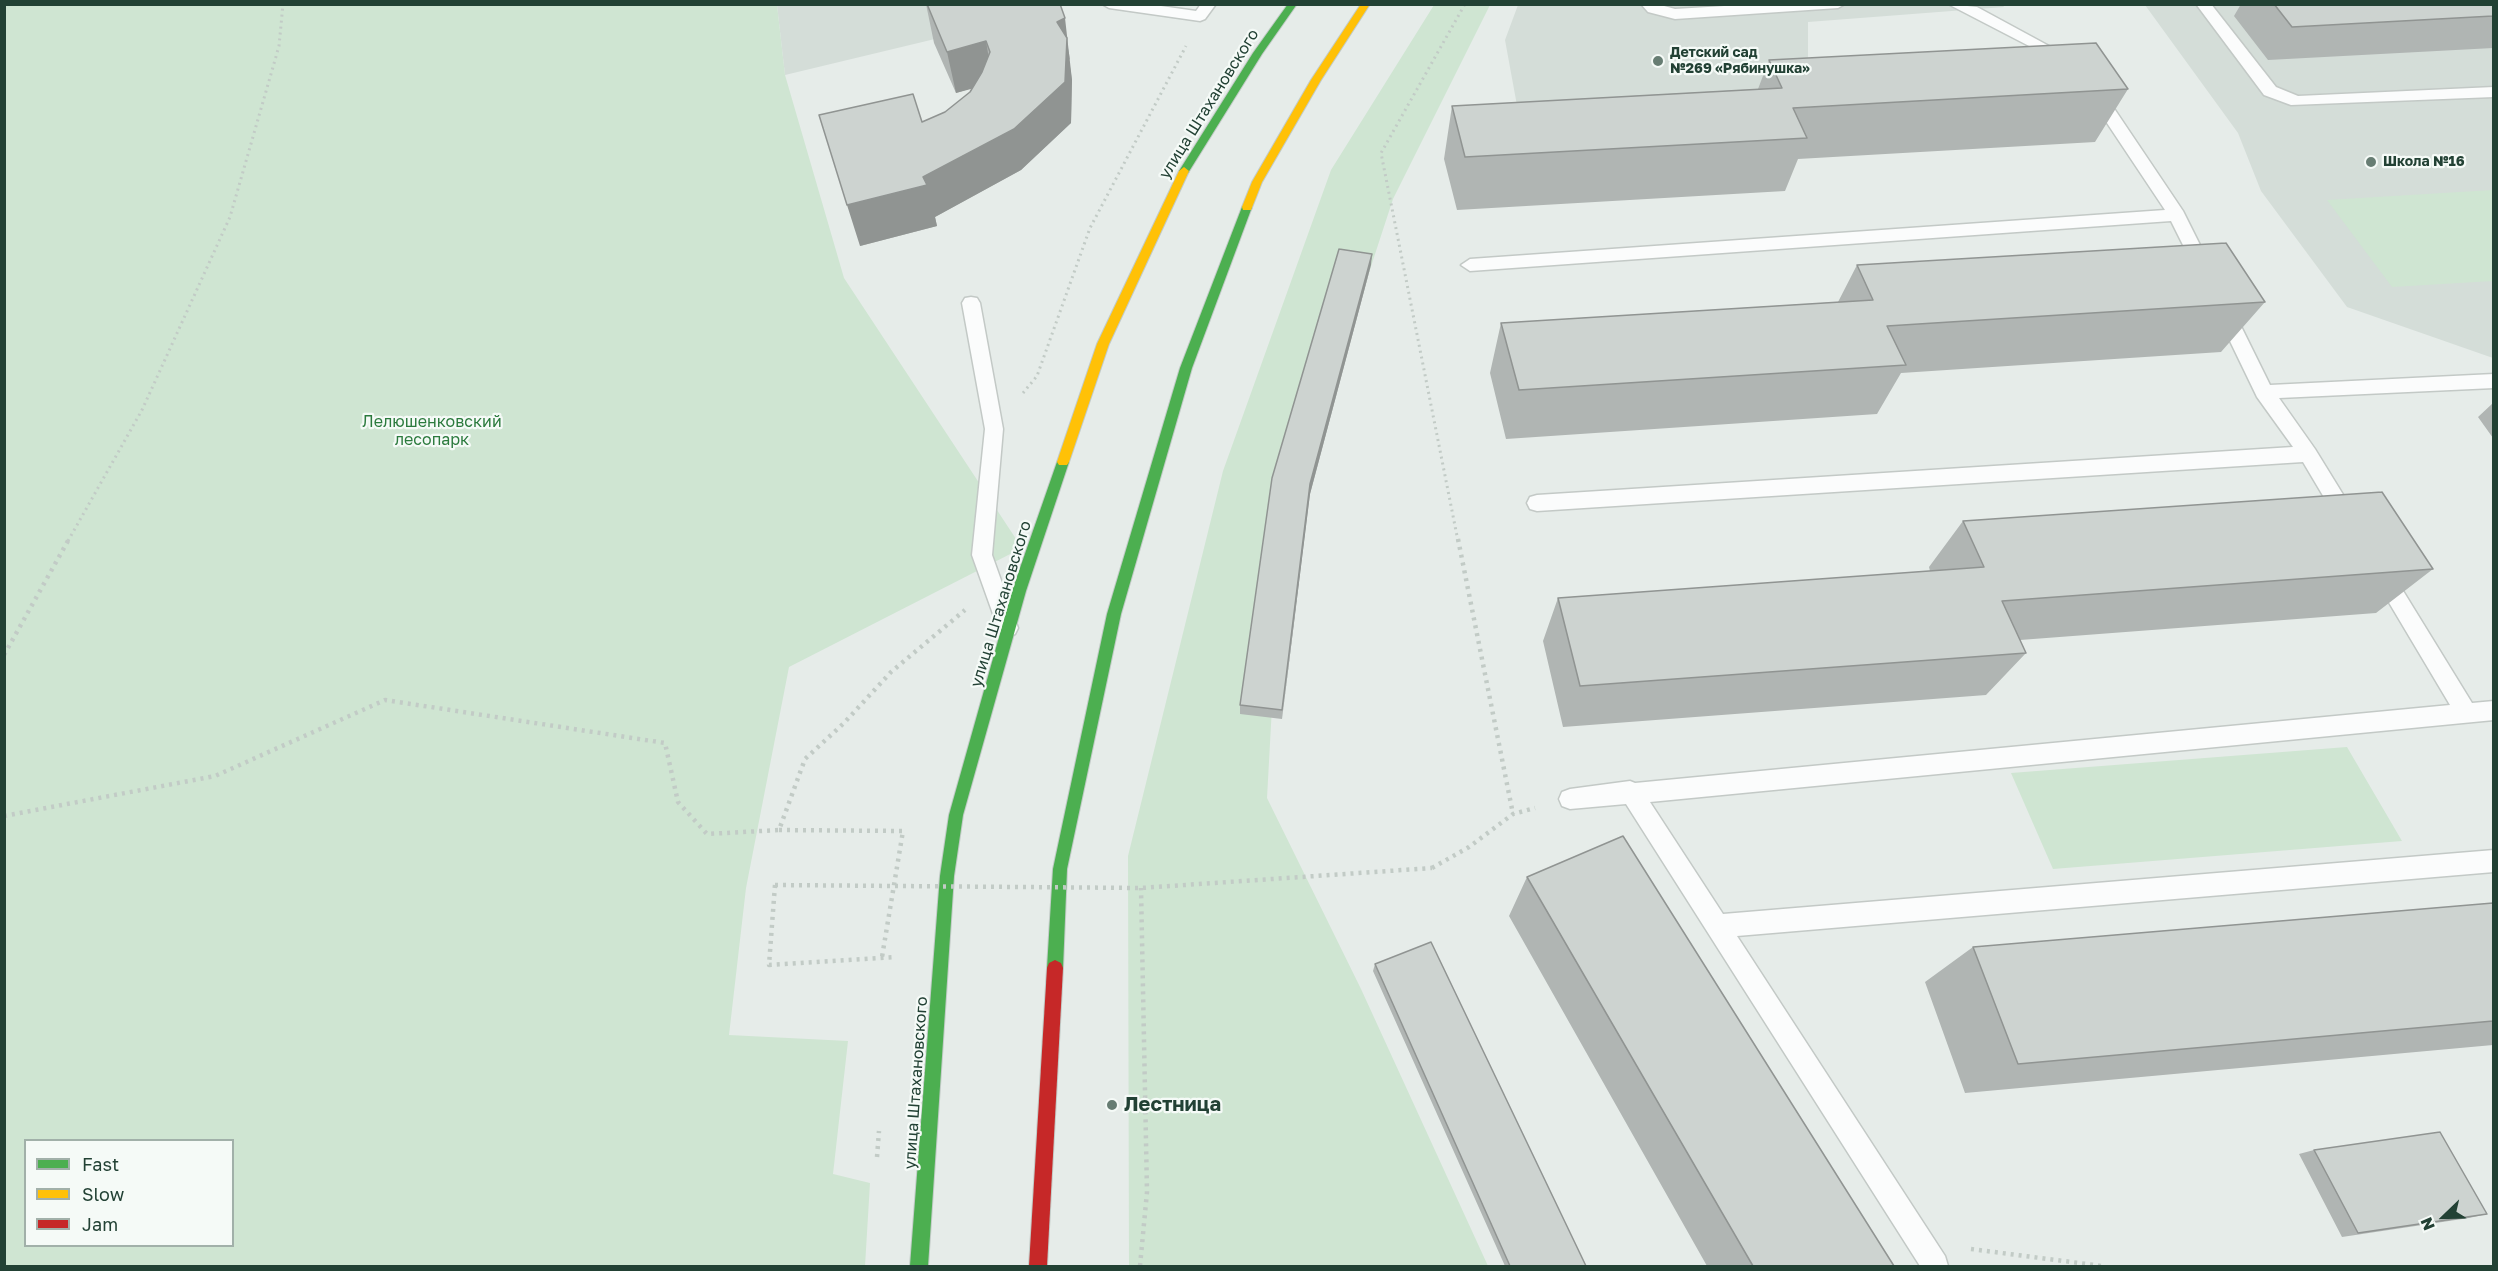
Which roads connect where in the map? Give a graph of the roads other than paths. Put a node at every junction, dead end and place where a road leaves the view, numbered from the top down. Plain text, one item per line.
1 (1109, 4) edge
2 (1293, 4) edge
3 (1366, 4) edge
4 (1647, 4) edge
5 (1838, 4) edge
6 (1955, 4) edge
7 (2203, 4) edge
8 (1205, 10) edge
9 (2493, 92) edge
10 (2177, 215) junction
11 (1470, 265) dead end
12 (970, 303) dead end
13 (2493, 381) edge
14 (2264, 392) junction
15 (2308, 454) junction
16 (1537, 503) dead end
17 (2357, 534) edge
18 (2375, 563) edge
19 (1009, 629) junction
20 (2493, 710) edge
21 (2466, 712) junction
22 (1630, 791) junction
23 (1570, 799) road end
24 (2493, 861) edge
25 (1717, 926) junction
26 (919, 1266) edge
27 (1038, 1266) edge
28 (1935, 1266) edge

1 - 8 lane
2 - 19 main road, улица Штахановского
3 - 27 main road
4 - 5 lane
6 - 10 lane
7 - 9 lane
10 - 11 lane
10 - 14 lane
12 - 19 lane
13 - 14 lane
14 - 15 lane
15 - 16 lane
15 - 17 lane
18 - 21 lane
19 - 26 main road, улица Штахановского
20 - 21 lane
21 - 22 lane
22 - 23 lane
22 - 25 lane
24 - 25 lane
25 - 28 lane

